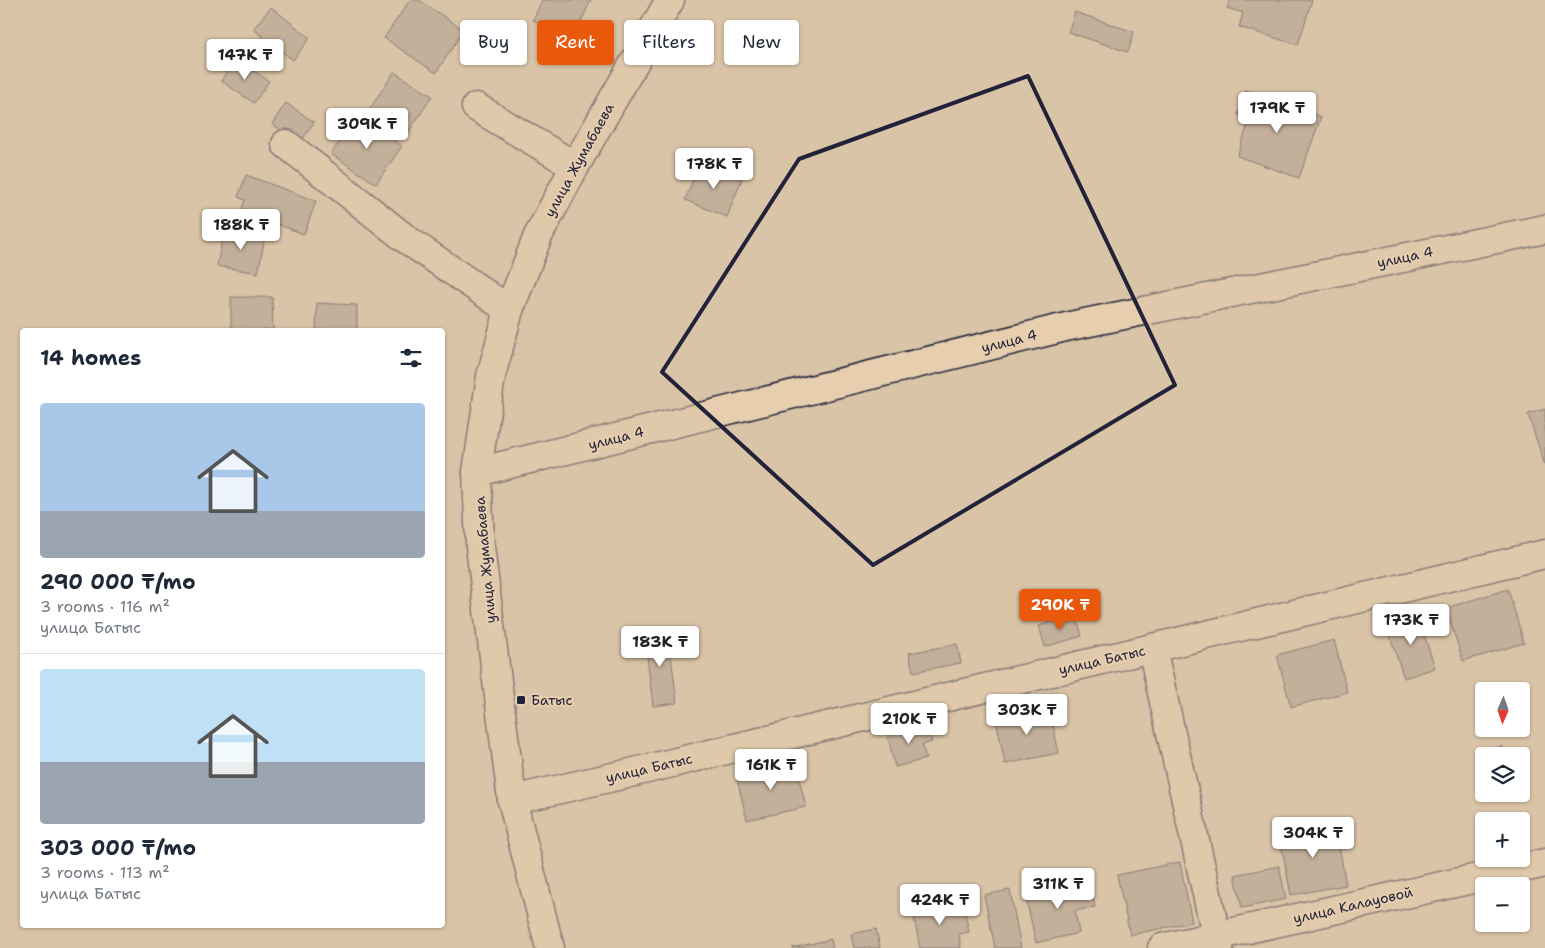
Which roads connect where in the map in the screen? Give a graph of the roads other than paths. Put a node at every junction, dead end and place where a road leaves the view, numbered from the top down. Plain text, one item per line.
1 (670, 0) edge
2 (476, 107) dead end
3 (286, 144) dead end
4 (575, 166) junction
5 (1545, 229) edge
6 (509, 310) junction
7 (477, 472) junction
8 (1545, 554) edge
9 (1152, 648) junction
10 (512, 800) junction
11 (1545, 863) edge
12 (1218, 942) edge
13 (550, 948) edge
14 (1162, 948) edge

1 - 4 street, улица Жумабаева
2 - 4 street
3 - 6 street
4 - 6 street, улица Жумабаева
5 - 7 street, улица 4
6 - 7 street, улица Жумабаева
7 - 10 street, улица Жумабаева
8 - 9 street, улица Батыс
9 - 10 street, улица Батыс
9 - 12 street
10 - 13 street, улица Жумабаева
11 - 12 street, улица Калауовой
12 - 14 street, улица Калауовой

